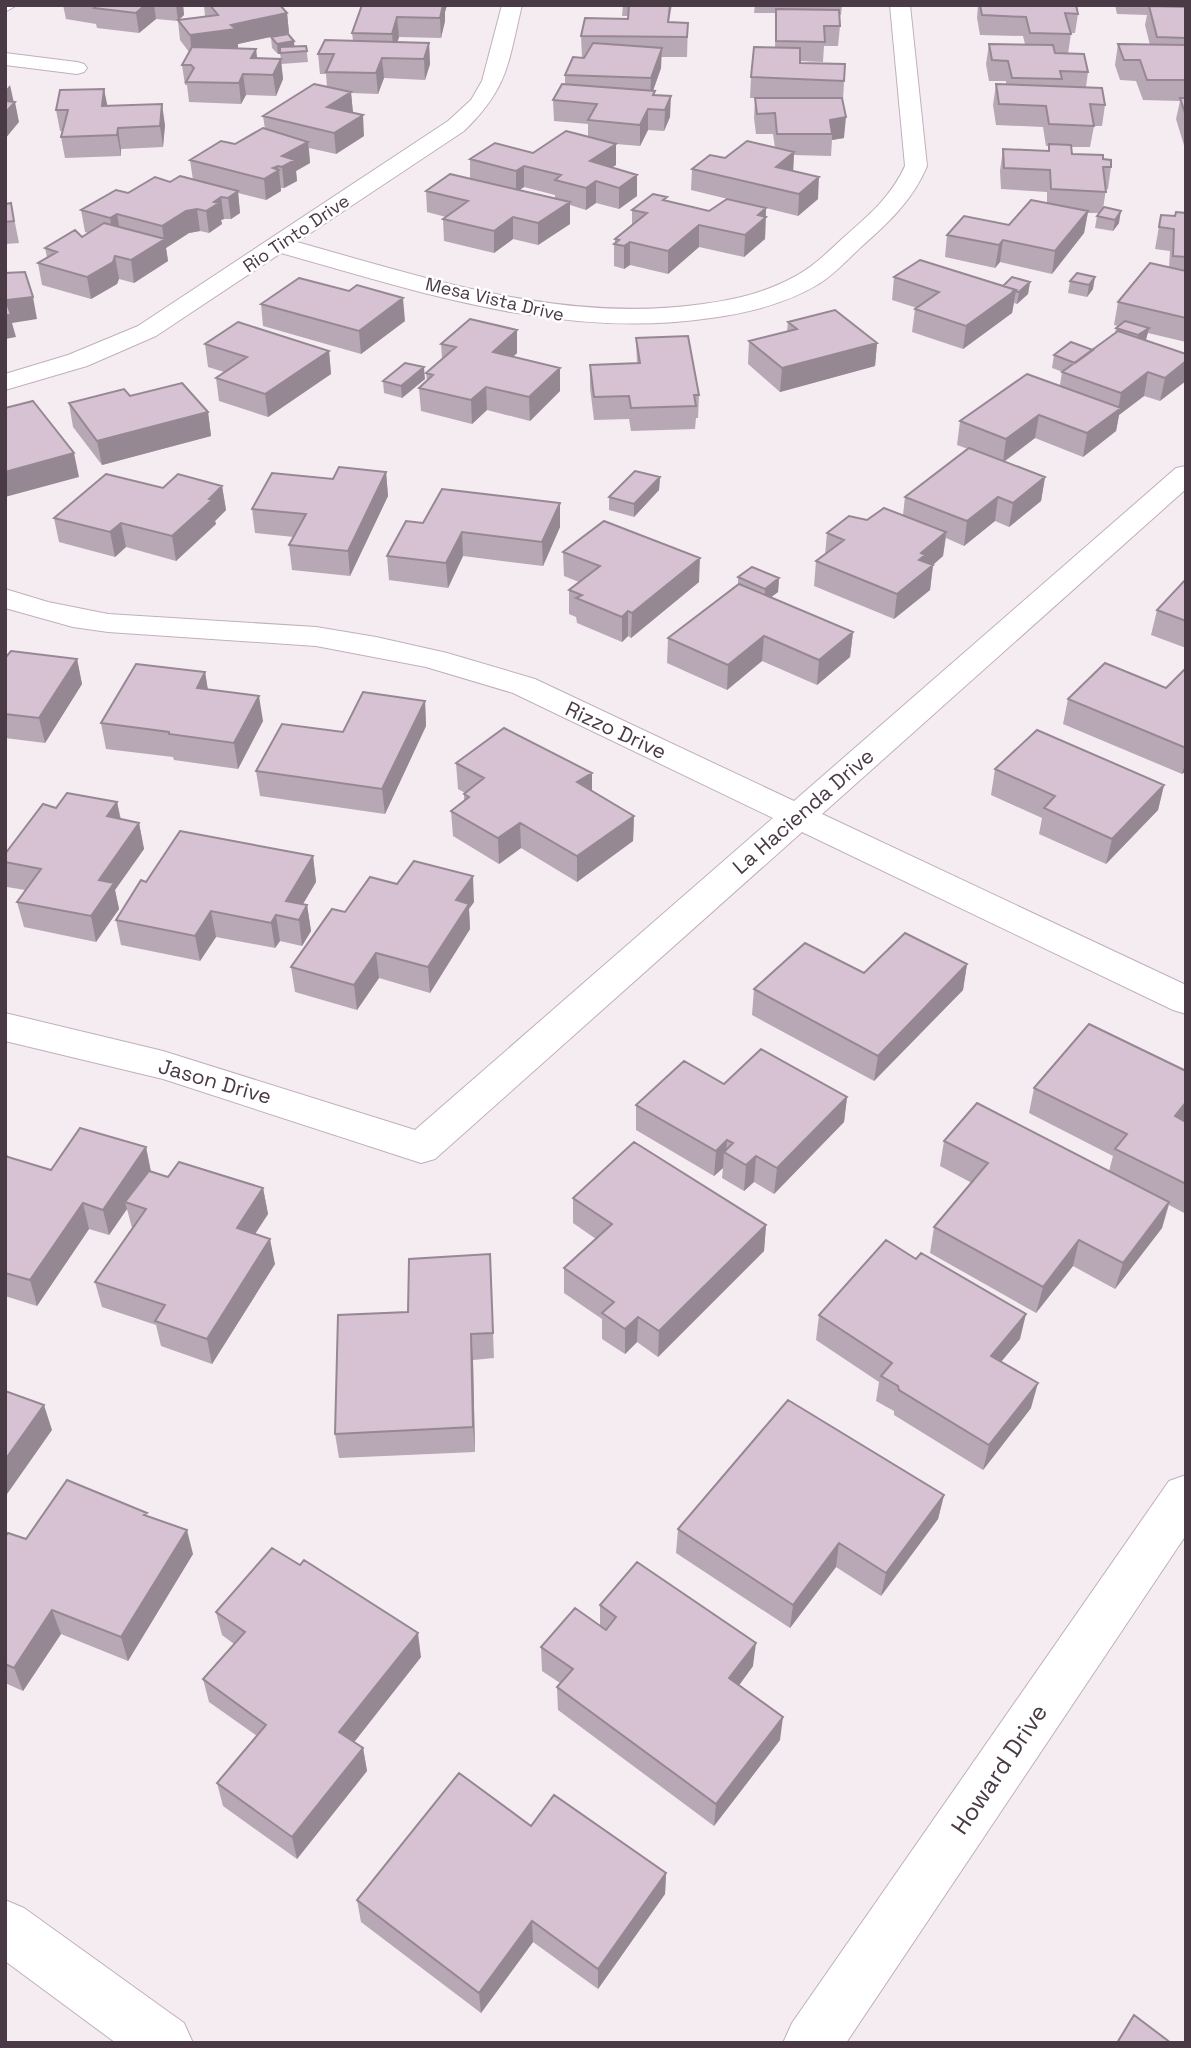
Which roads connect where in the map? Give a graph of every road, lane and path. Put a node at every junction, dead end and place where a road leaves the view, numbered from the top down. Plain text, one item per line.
1 (512, 5) edge
2 (900, 5) edge
3 (5, 60) edge
4 (77, 68) dead end
5 (279, 245) junction
6 (5, 382) edge
7 (1186, 474) edge
8 (5, 598) edge
9 (798, 815) junction
10 (1186, 1001) edge
11 (5, 1027) edge
12 (421, 1149) joint
13 (1186, 1495) edge
14 (5, 1927) edge
15 (164, 2043) edge
16 (812, 2043) edge

1 - 5 street, Rio Tinto Drive
2 - 5 street, Mesa Vista Drive
3 - 4 street
5 - 6 street, Rio Tinto Drive
7 - 9 street, La Hacienda Drive
8 - 9 street, Rizzo Drive
9 - 10 street, Rizzo Drive
9 - 12 street, La Hacienda Drive
11 - 12 street, Jason Drive
13 - 16 street, Howard Drive
14 - 15 street

